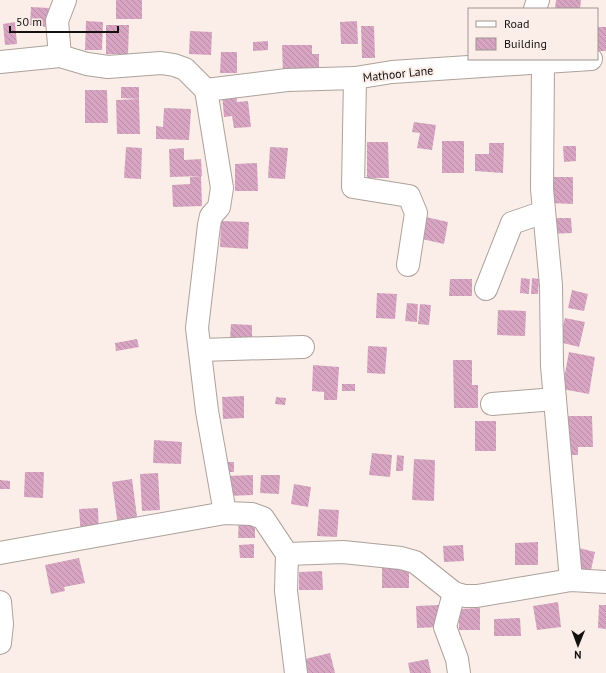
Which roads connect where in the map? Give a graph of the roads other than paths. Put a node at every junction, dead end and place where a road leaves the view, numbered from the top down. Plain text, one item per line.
1 (65, 0) edge
2 (60, 56) junction
3 (571, 60) edge
4 (0, 62) edge
5 (530, 62) edge
6 (355, 78) junction
7 (206, 90) junction
8 (544, 212) junction
9 (408, 265) dead end
10 (486, 289) dead end
11 (303, 347) dead end
12 (200, 350) junction
13 (555, 399) junction
14 (492, 404) dead end
15 (225, 513) junction
16 (0, 553) edge
17 (287, 554) junction
18 (571, 580) junction
19 (606, 582) edge
20 (454, 593) junction
21 (0, 602) edge
22 (0, 642) edge
23 (296, 673) edge
24 (459, 673) edge

1 - 2 street
2 - 4 street
2 - 7 street
3 - 5 street, Mathoor Lane
5 - 6 street, Mathoor Lane
5 - 8 street
6 - 7 street, Mathoor Lane
6 - 9 street
7 - 12 street
8 - 10 street
8 - 13 street
11 - 12 street
12 - 15 street
13 - 14 street
13 - 18 street
15 - 16 street
15 - 17 street
17 - 20 street
17 - 23 street
18 - 19 street
18 - 20 street
20 - 24 street
21 - 22 street

